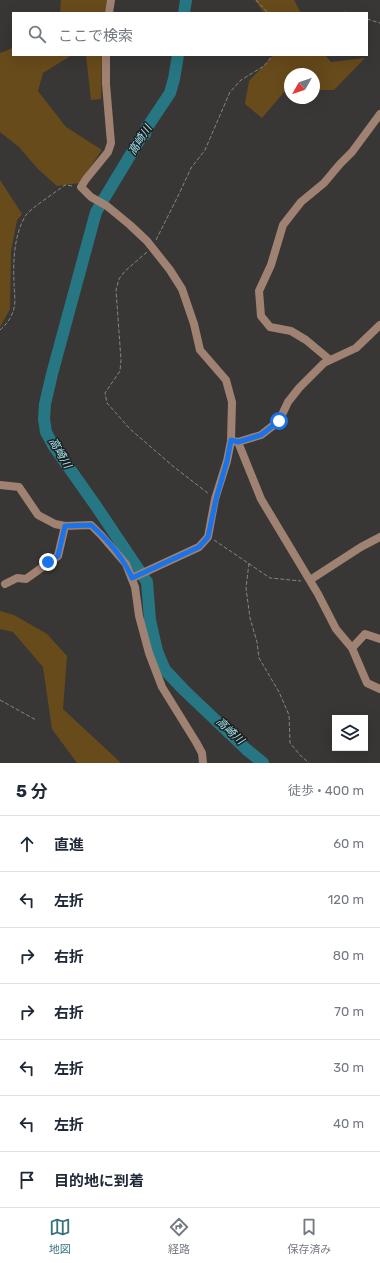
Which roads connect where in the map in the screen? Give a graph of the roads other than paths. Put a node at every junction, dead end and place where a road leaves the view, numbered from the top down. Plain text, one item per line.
1 (110, 0) edge
2 (109, 12) edge
3 (106, 56) edge
4 (380, 114) edge
5 (380, 325) edge
6 (330, 360) junction
7 (234, 441) junction
8 (0, 485) edge
9 (65, 526) junction
10 (380, 537) edge
11 (132, 578) junction
12 (310, 580) junction
13 (5, 584) dead end
14 (380, 639) edge
15 (352, 648) junction
16 (380, 689) edge
17 (204, 763) edge

1 - 2 street
3 - 7 street
4 - 6 street
5 - 6 street
6 - 7 street
7 - 11 street
7 - 12 street
8 - 9 street
9 - 11 street
9 - 13 street
10 - 12 street
11 - 17 street
12 - 15 street
14 - 15 street
15 - 16 street

